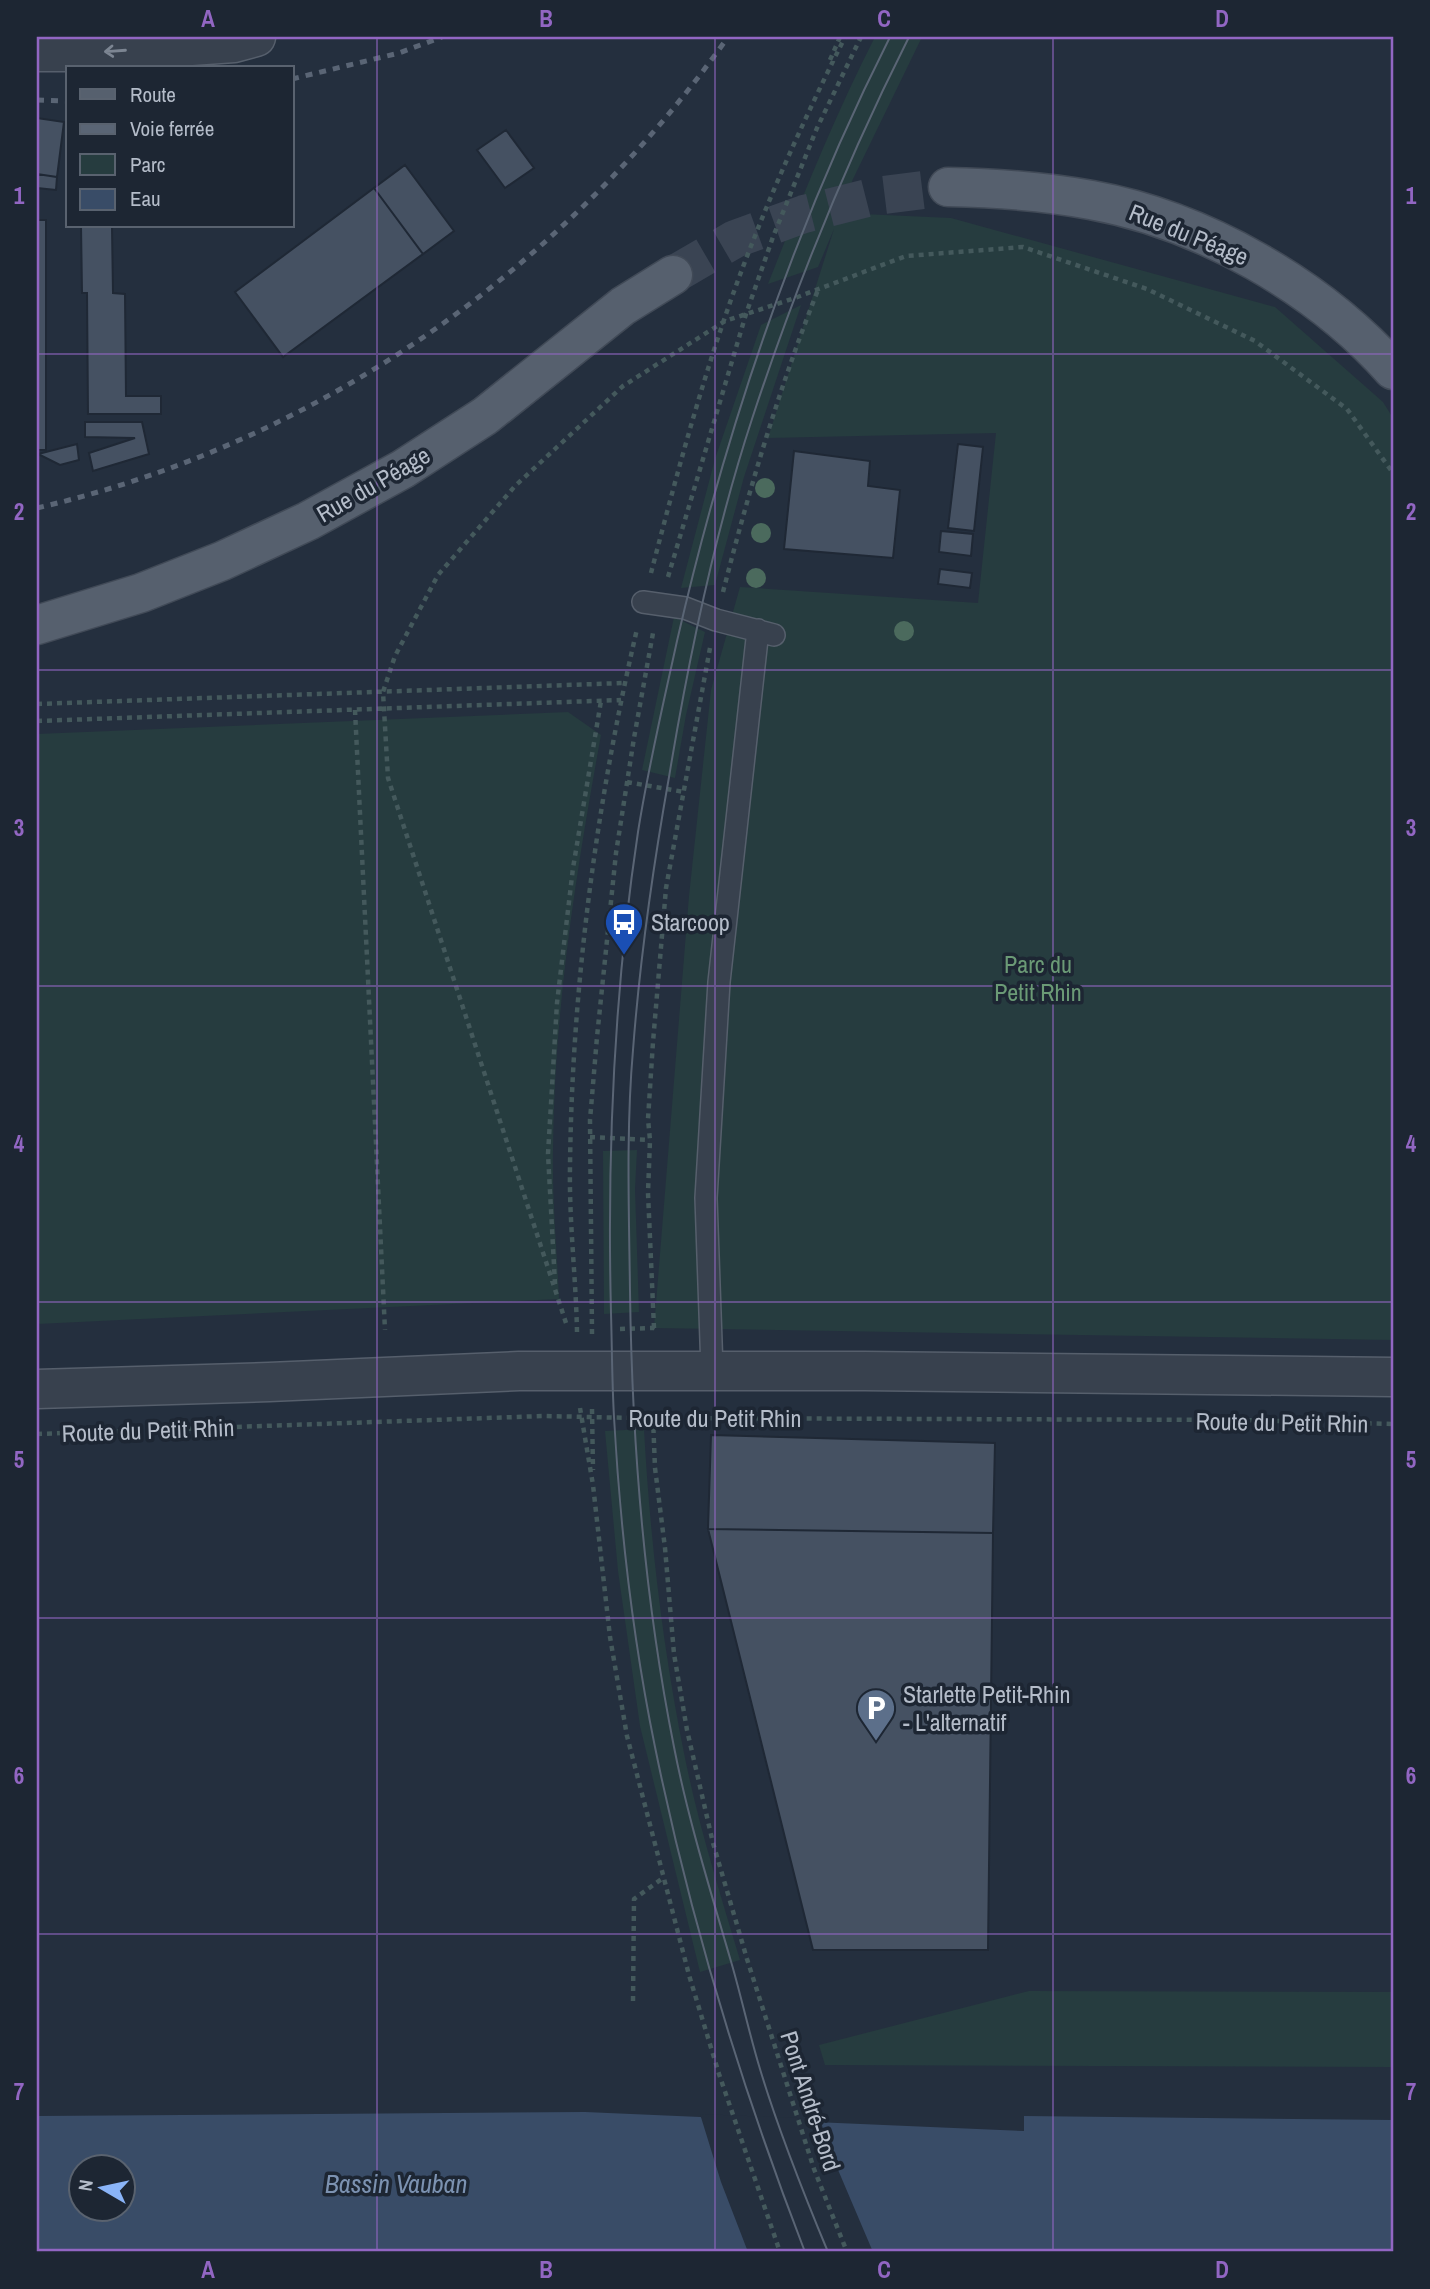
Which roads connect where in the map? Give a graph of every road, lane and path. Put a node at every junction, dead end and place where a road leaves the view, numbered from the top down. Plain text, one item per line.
1 (256, 37) edge
2 (843, 37) edge
3 (861, 37) edge
4 (37, 52) edge
5 (948, 187) tunnel mouth
6 (673, 275) tunnel mouth
7 (818, 289) junction
8 (746, 314) junction
9 (724, 321) junction
10 (1393, 370) edge
11 (1393, 473) edge
12 (652, 603) junction
13 (716, 620) junction
14 (37, 625) edge
15 (624, 683) junction
16 (383, 692) junction
17 (601, 701) junction
18 (621, 701) junction
19 (37, 704) edge
20 (384, 709) junction
21 (355, 710) junction
22 (37, 721) edge
23 (627, 782) junction
24 (684, 792) junction
25 (590, 1137) junction
26 (650, 1140) junction
27 (555, 1292) junction
28 (566, 1323) dead end
29 (654, 1328) dead end
30 (386, 1330) dead end
31 (577, 1331) dead end
32 (712, 1370) junction
33 (591, 1373) junction
34 (1393, 1377) edge
35 (37, 1389) edge
36 (581, 1416) junction
37 (592, 1417) junction
38 (653, 1418) junction
39 (1393, 1424) edge
40 (37, 1434) edge
41 (593, 1485) junction
42 (663, 1878) junction
43 (634, 2001) dead end
44 (780, 2252) edge
45 (846, 2252) edge

1 -> 4 street
2 - 9 path
3 - 8 path
5 - 10 main road, Rue du Péage
6 - 14 main road, Rue du Péage
7 - 8 path
7 - 11 path
7 - 13 path
8 - 9 path
8 - 12 path
9 - 12 path
9 - 16 path
12 - 13 lane
12 - 15 path
12 - 23 path
13 - 24 path
13 - 32 lane
15 - 16 path
15 - 18 path
16 - 19 path
16 - 20 path
17 - 18 path
17 - 20 path
17 - 27 path
18 - 31 path
20 - 21 path
20 - 27 path
21 - 22 path
21 - 30 path
23 - 24 path
23 - 25 path
24 - 26 path
25 - 26 path
25 - 33 path
26 - 29 path
27 - 28 path
32 - 33 street, Route du Petit Rhin
32 - 34 street, Route du Petit Rhin
33 - 35 street, Route du Petit Rhin
33 - 37 path
36 - 37 path, Route du Petit Rhin
36 - 40 path, Route du Petit Rhin
36 - 41 path
37 - 38 path, Route du Petit Rhin
37 - 41 path
38 - 39 path, Route du Petit Rhin
38 - 45 path, Pont André-Bord
41 - 42 path
42 - 43 path
42 - 44 path

